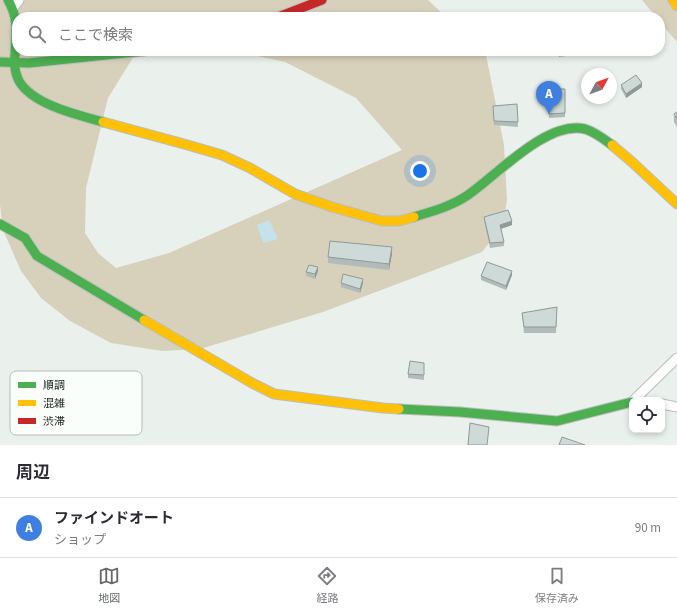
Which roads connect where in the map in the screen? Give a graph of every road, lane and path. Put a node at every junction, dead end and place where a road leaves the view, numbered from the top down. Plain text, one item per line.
1 (322, 0) edge
2 (673, 0) edge
3 (13, 2) edge
4 (677, 6) edge
5 (14, 12) edge
6 (291, 12) edge
7 (14, 56) edge
8 (95, 56) edge
9 (0, 62) edge
10 (14, 62) junction
11 (677, 204) edge
12 (0, 224) edge
13 (677, 358) edge
14 (637, 397) edge
15 (629, 401) edge
16 (665, 405) edge
17 (677, 407) edge

1 - 6 main road
2 - 4 main road
3 - 5 main road
7 - 10 main road
8 - 10 main road
9 - 10 main road
10 - 11 main road
12 - 15 main road
13 - 14 street
16 - 17 street

